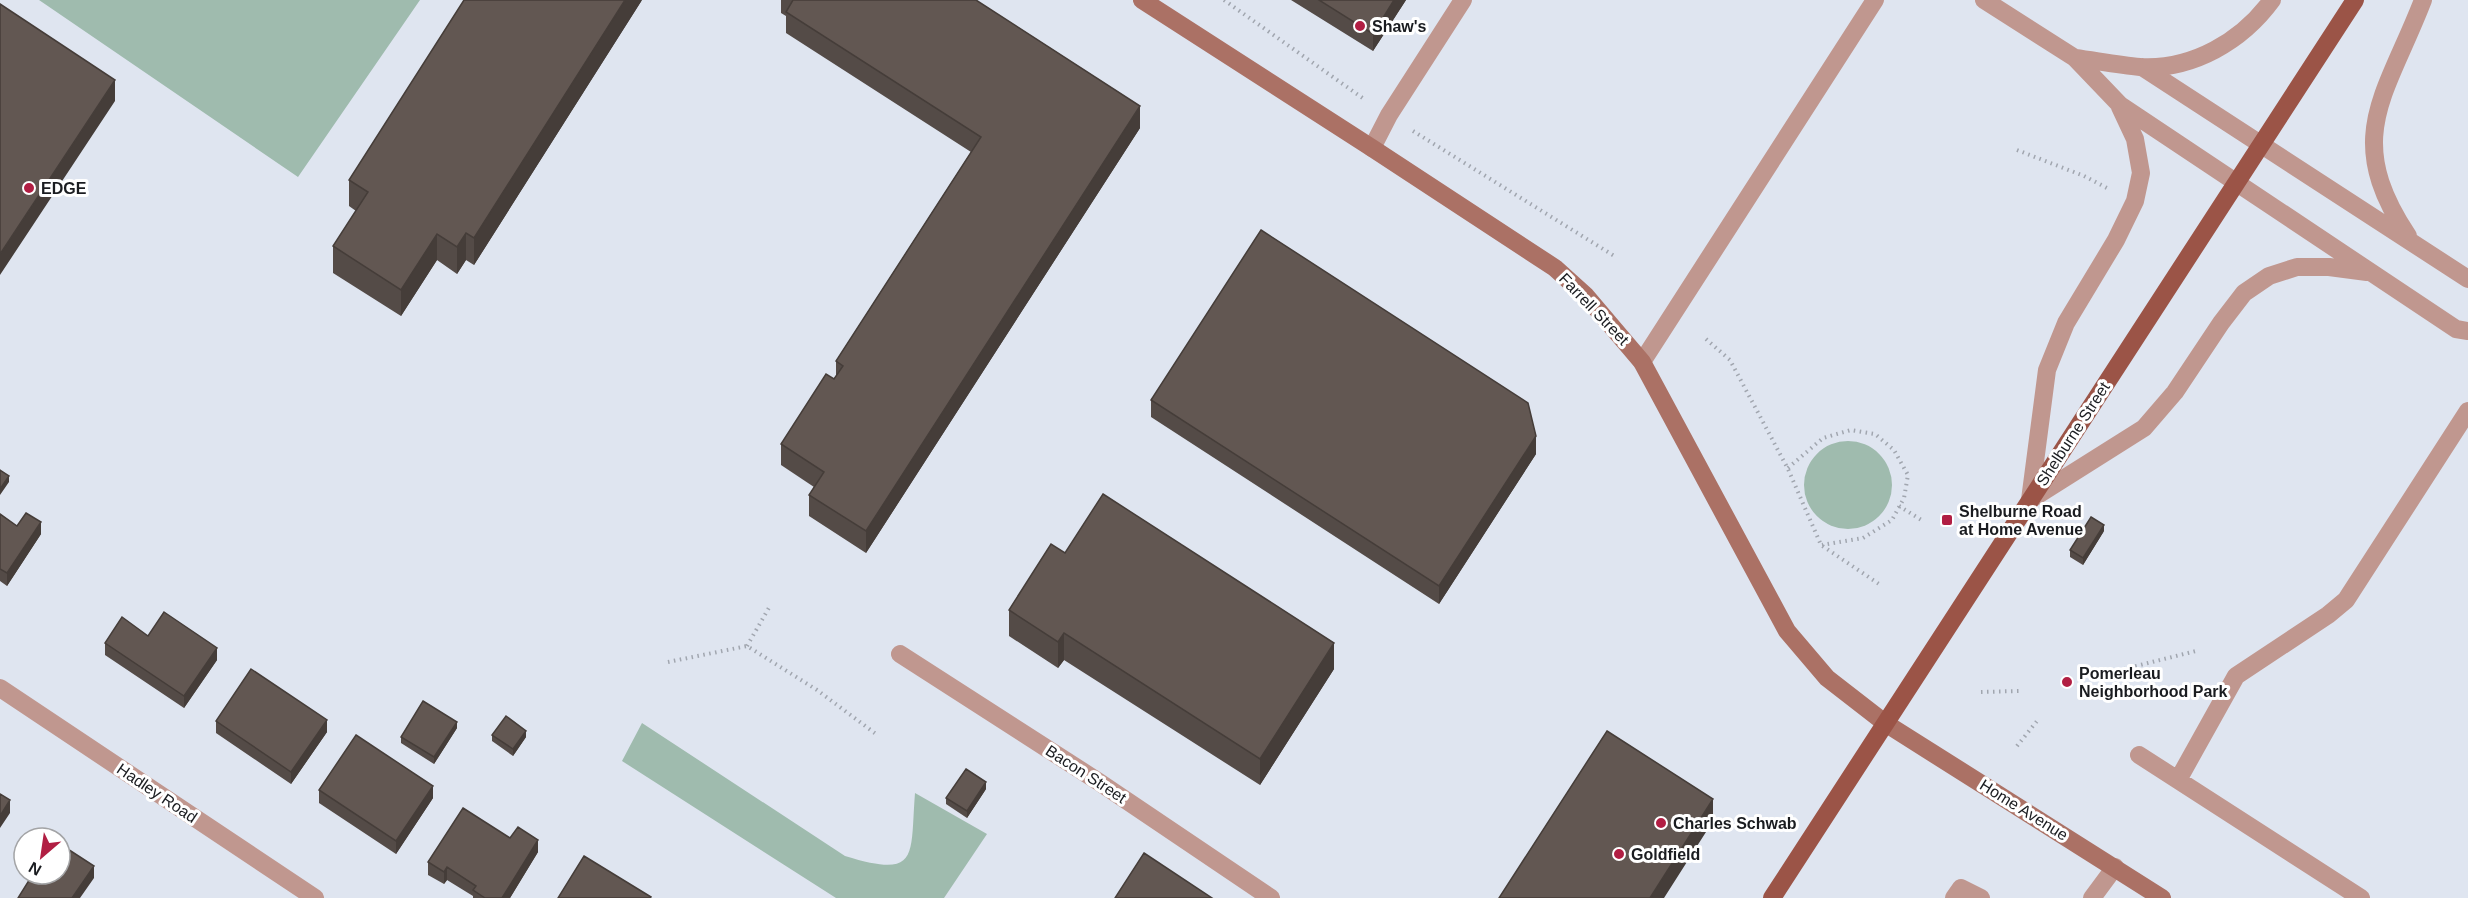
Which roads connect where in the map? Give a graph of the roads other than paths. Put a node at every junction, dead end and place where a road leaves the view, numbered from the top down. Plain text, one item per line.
1 (1142, 0) edge
2 (1463, 0) edge
3 (1875, 0) edge
4 (1984, 0) edge
5 (2272, 0) edge
6 (2355, 0) edge
7 (2423, 0) edge
8 (2075, 58) junction
9 (2142, 67) junction
10 (2120, 105) junction
11 (2262, 144) junction
12 (1372, 148) junction
13 (2237, 183) junction
14 (2412, 243) junction
15 (2372, 272) junction
16 (2468, 279) edge
17 (2468, 331) edge
18 (1642, 362) junction
19 (2468, 411) edge
20 (2030, 500) junction
21 (900, 654) dead end
22 (0, 688) edge
23 (1885, 723) junction
24 (2139, 755) dead end
25 (2178, 780) junction
26 (2115, 867) junction
27 (315, 898) edge
28 (1271, 898) edge
29 (1772, 898) edge
30 (1954, 898) edge
31 (1981, 898) edge
32 (2092, 898) edge
33 (2162, 898) edge
34 (2361, 898) edge

1 - 12 street, Farrell Street
2 - 12 street
3 - 18 street
4 - 8 street
5 - 9 street
6 - 11 main road, Shelburne Street
7 - 14 street
8 - 9 street
8 - 10 street
9 - 11 street
10 - 13 street
10 - 20 street
11 - 13 main road, Shelburne Street
11 - 14 street
12 - 18 street, Farrell Street
13 - 15 street
13 - 20 main road, Shelburne Street
14 - 16 street
15 - 17 street
15 - 20 street
18 - 23 street, Farrell Street
19 - 25 street
20 - 23 main road, Shelburne Street
21 - 28 street, Bacon Street
22 - 27 street, Hadley Road
23 - 26 street, Home Avenue
23 - 29 main road, Shelburne Street
24 - 25 street
25 - 34 street
26 - 32 street
26 - 33 street, Home Avenue
30 - 31 street

